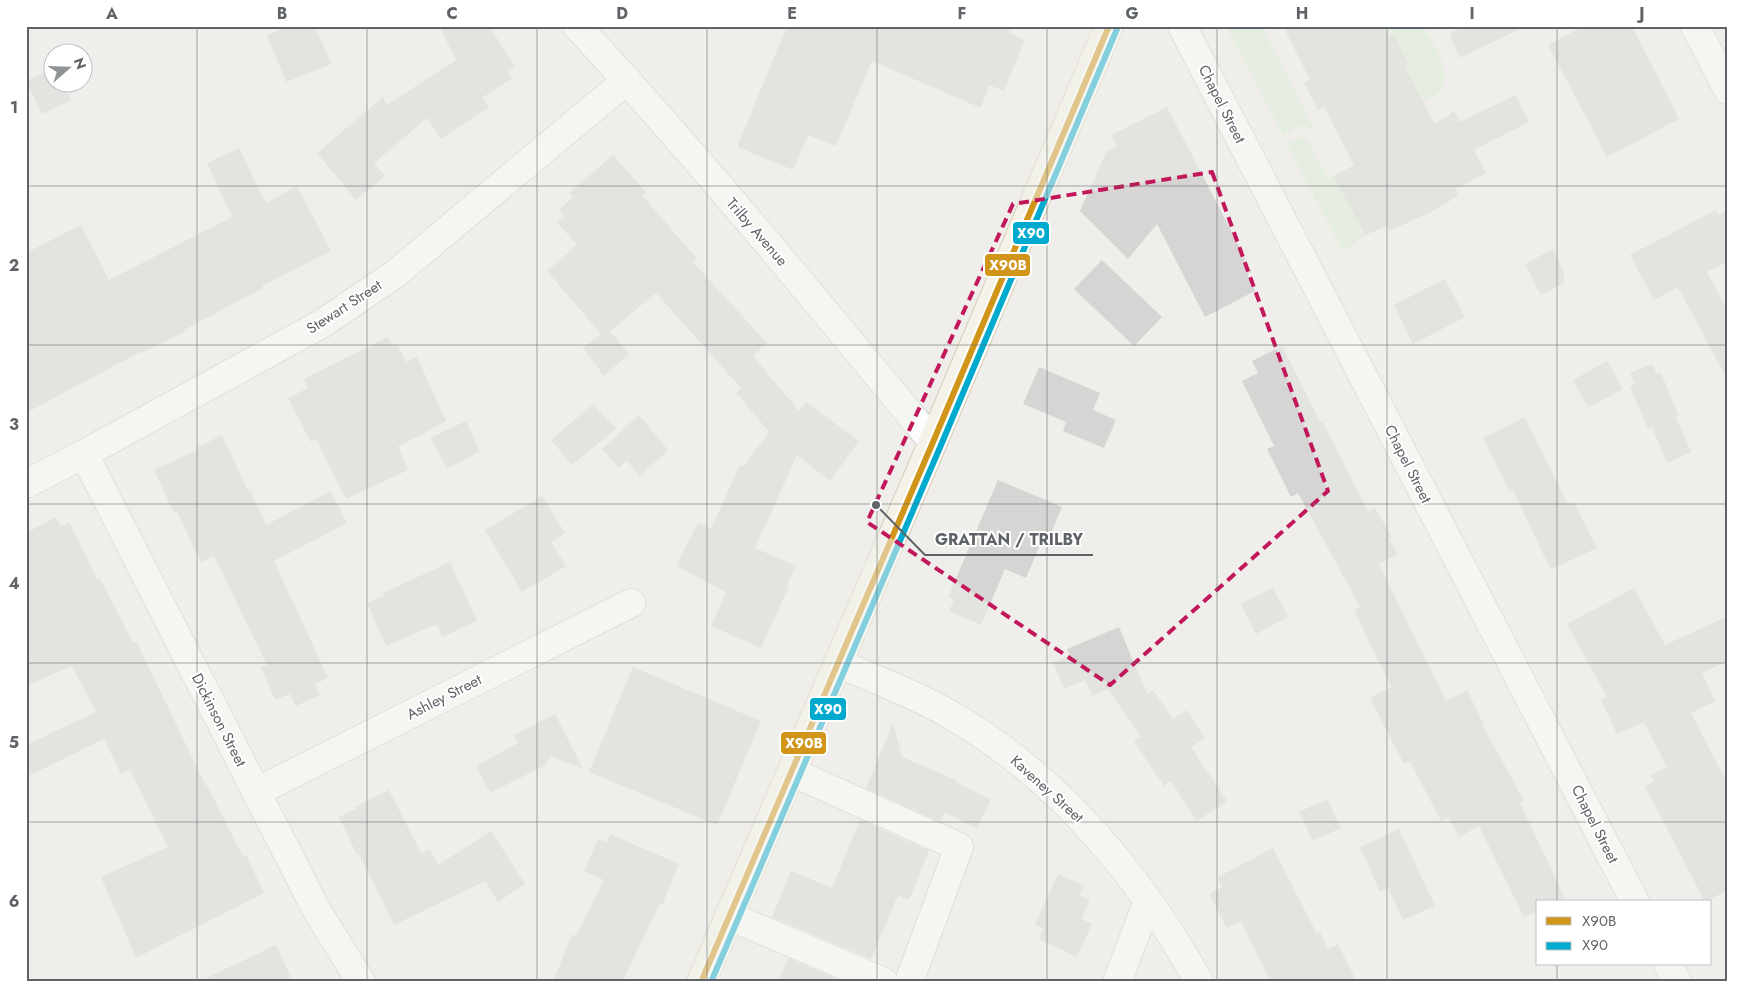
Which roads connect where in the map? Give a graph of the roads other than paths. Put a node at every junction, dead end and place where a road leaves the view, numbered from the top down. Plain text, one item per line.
1 (577, 26) edge
2 (1109, 26) edge
3 (1182, 26) edge
4 (1695, 26) edge
5 (627, 80) junction
6 (1728, 90) edge
7 (933, 442) junction
8 (84, 454) junction
9 (26, 484) edge
10 (631, 603) dead end
11 (838, 663) junction
12 (792, 772) junction
13 (256, 792) junction
14 (1634, 900) edge
15 (1148, 901) junction
16 (729, 916) junction
17 (1669, 966) edge
18 (361, 982) edge
19 (701, 982) edge
20 (884, 982) edge
21 (909, 982) edge
22 (1117, 982) edge
23 (1199, 982) edge
24 (1677, 982) edge

1 - 5 street, Trilby Avenue
2 - 7 main road
3 - 14 street, Chapel Street
4 - 6 street
5 - 7 street, Trilby Avenue
5 - 8 street, Stewart Street
7 - 11 main road
8 - 9 street, Stewart Street
8 - 13 street, Dickinson Street
10 - 13 street, Ashley Street
11 - 12 main road
11 - 15 street, Kaveney Street
12 - 16 main road
12 - 21 street
13 - 18 street, Dickinson Street
15 - 22 street
15 - 23 street, Kaveney Street
16 - 19 main road
16 - 20 street
17 - 24 street

